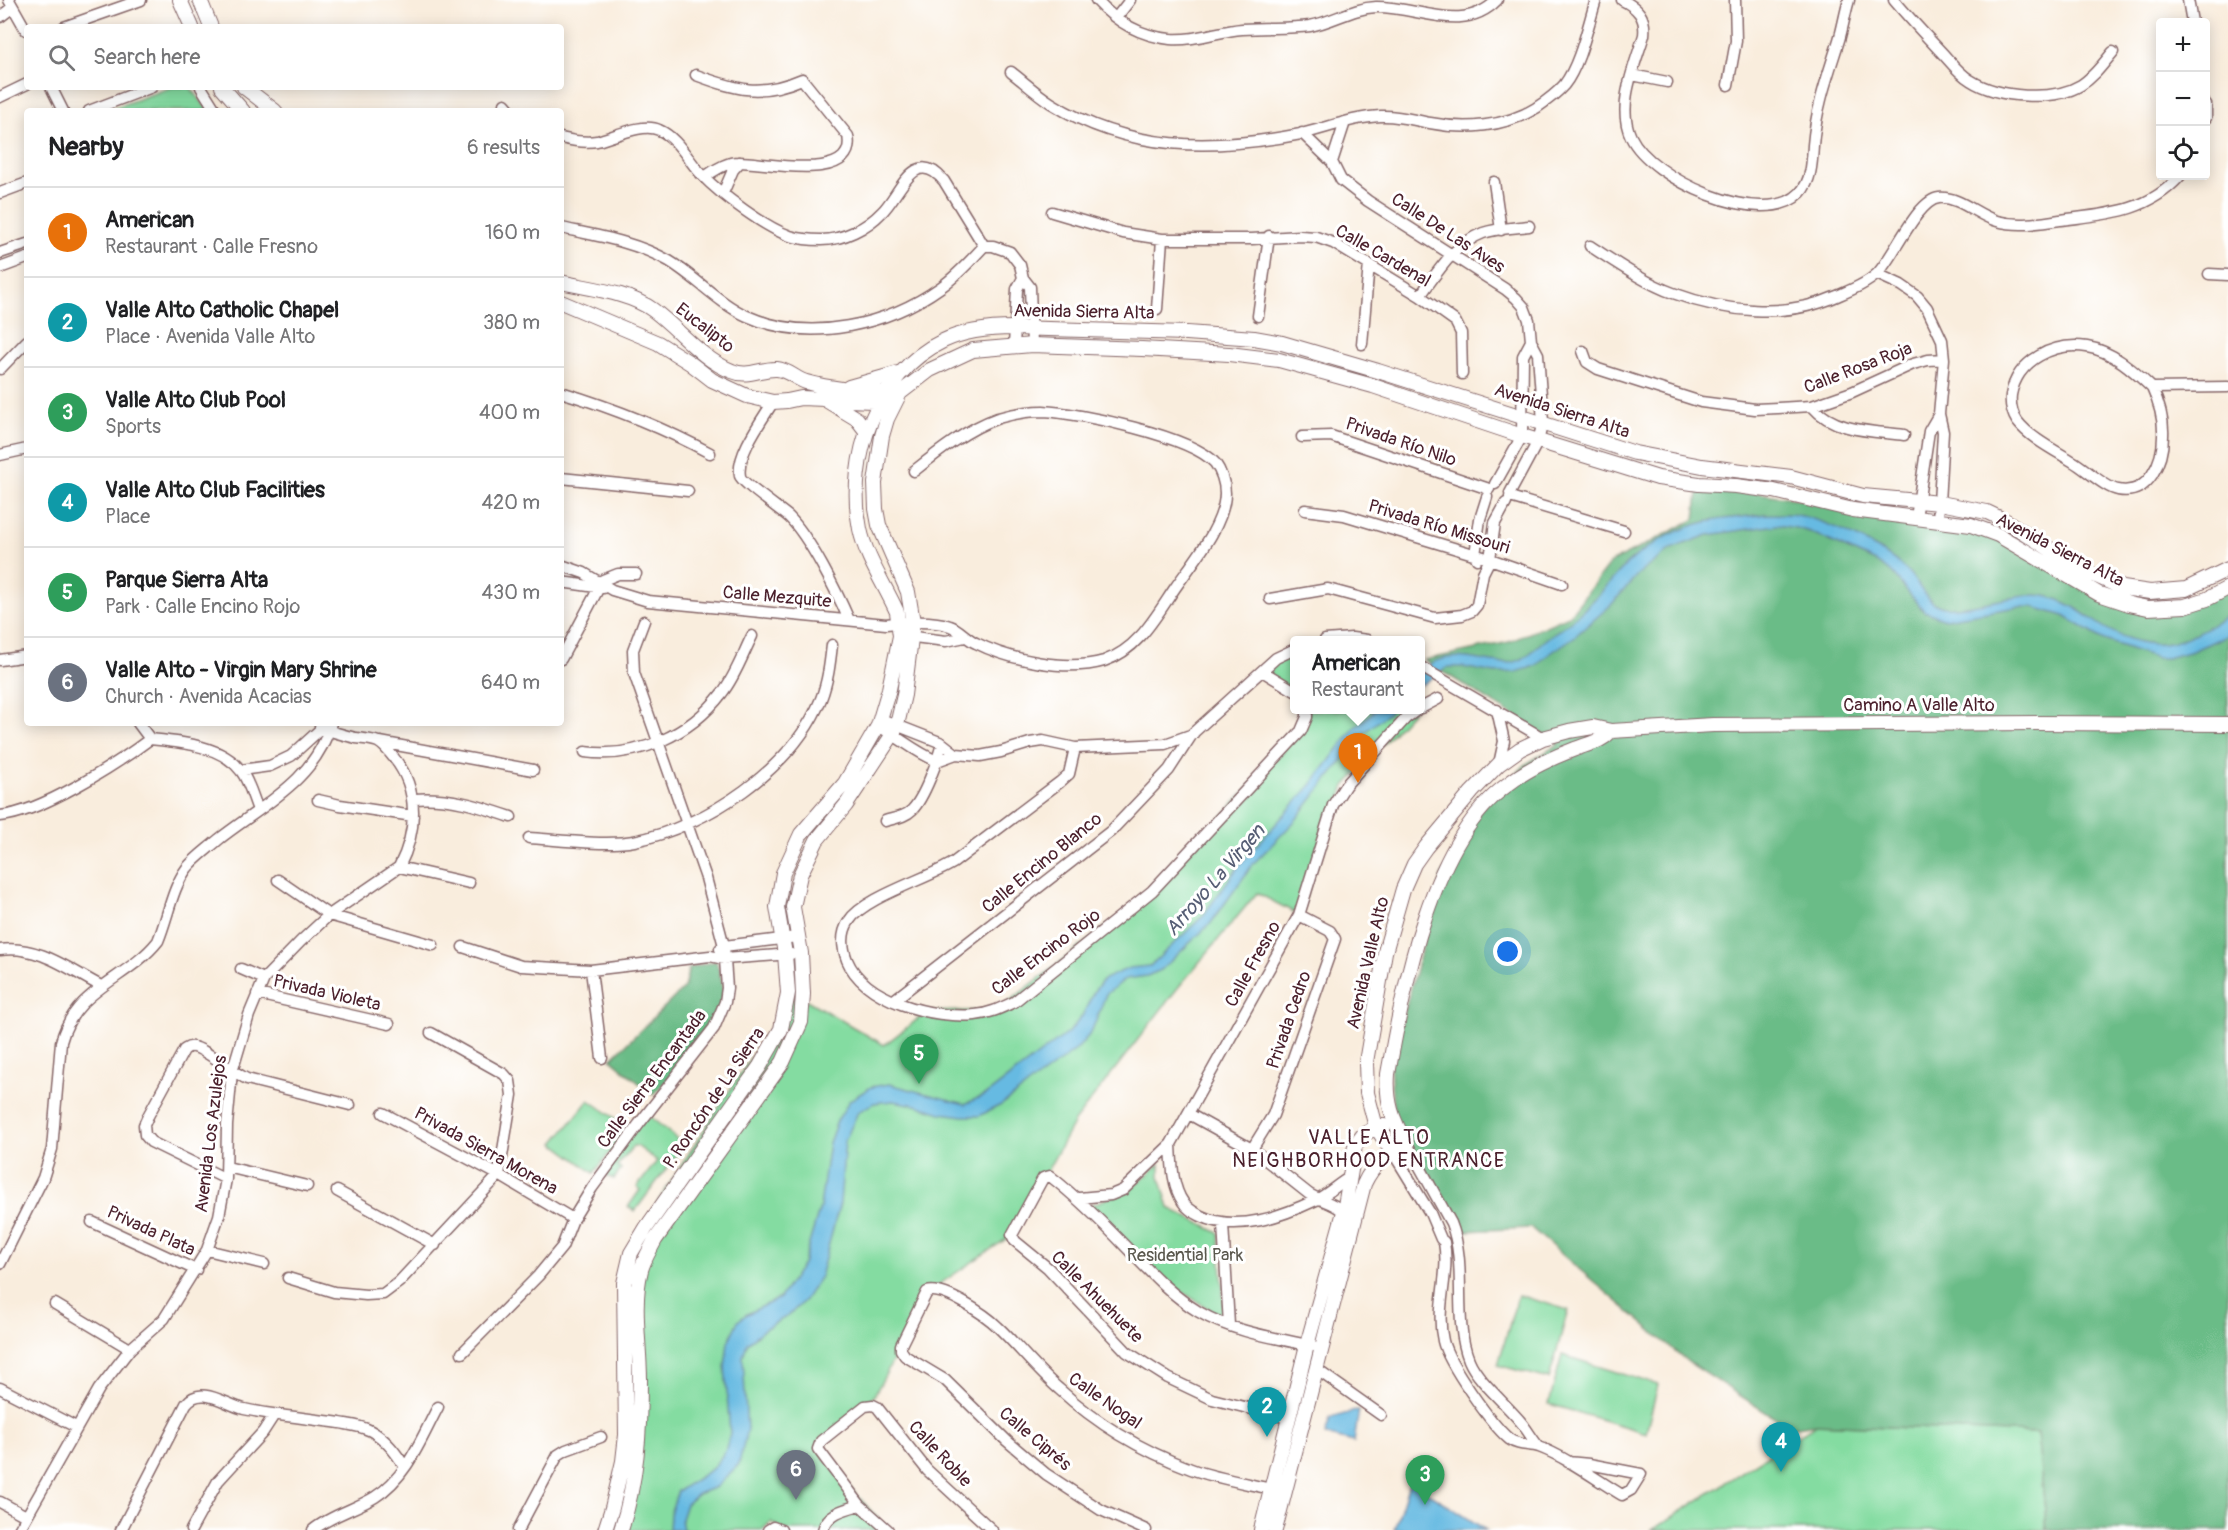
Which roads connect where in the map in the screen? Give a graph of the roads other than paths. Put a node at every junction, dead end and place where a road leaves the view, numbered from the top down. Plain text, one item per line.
1 (141, 0) edge
2 (180, 0) edge
3 (1096, 0) edge
4 (1130, 0) edge
5 (1497, 0) edge
6 (1596, 0) edge
7 (1622, 0) edge
8 (1735, 0) edge
9 (1849, 0) edge
10 (1894, 0) edge
11 (2188, 0) edge
12 (11, 3) edge
13 (202, 5) edge
14 (0, 17) edge
15 (1116, 18) junction
16 (2191, 18) edge
17 (189, 20) edge
18 (73, 24) edge
19 (210, 24) edge
20 (24, 26) edge
21 (2113, 52) dead end
22 (1011, 72) dead end
23 (696, 75) dead end
24 (1632, 75) junction
25 (1667, 82) dead end
26 (24, 85) edge
27 (1728, 85) dead end
28 (52, 90) edge
29 (144, 90) edge
30 (204, 90) edge
31 (225, 90) edge
32 (248, 90) edge
33 (0, 97) edge
34 (62, 108) edge
35 (97, 108) edge
36 (214, 108) edge
37 (240, 108) edge
38 (271, 108) edge
39 (1345, 122) junction
40 (1302, 133) junction
41 (564, 139) edge
42 (740, 162) junction
43 (1332, 162) junction
44 (704, 177) junction
45 (2176, 180) edge
46 (1494, 182) dead end
47 (24, 184) edge
48 (0, 193) edge
49 (723, 194) junction
50 (1052, 212) dead end
51 (1529, 226) dead end
52 (564, 229) edge
53 (1501, 230) junction
54 (1269, 236) junction
55 (1162, 239) junction
56 (24, 245) edge
57 (984, 246) junction
58 (1590, 246) dead end
59 (0, 253) edge
60 (1452, 254) junction
61 (24, 259) edge
62 (1369, 264) junction
63 (0, 268) edge
64 (1877, 274) junction
65 (2209, 274) dead end
66 (2228, 275) edge
67 (1023, 278) junction
68 (564, 283) edge
69 (1420, 296) junction
70 (564, 303) edge
71 (1157, 309) dead end
72 (1258, 316) dead end
73 (1014, 328) junction
74 (1032, 328) junction
75 (1531, 341) junction
76 (1282, 343) junction
77 (24, 344) edge
78 (1362, 344) dead end
79 (1032, 345) junction
80 (1014, 346) junction
81 (1583, 351) dead end
82 (1944, 359) junction
83 (1279, 360) junction
84 (0, 369) edge
85 (902, 372) junction
86 (754, 374) junction
87 (1462, 374) dead end
88 (1523, 378) junction
89 (1539, 378) junction
90 (803, 381) junction
91 (2228, 387) edge
92 (2152, 388) junction
93 (841, 389) junction
94 (564, 393) edge
95 (747, 396) junction
96 (890, 397) junction
97 (801, 398) junction
98 (822, 398) junction
99 (772, 402) junction
100 (1812, 406) junction
101 (1939, 414) junction
102 (1523, 417) junction
103 (1543, 422) junction
104 (867, 432) junction
105 (1904, 435) dead end
106 (1522, 436) junction
107 (1302, 437) dead end
108 (1538, 441) junction
109 (24, 450) edge
110 (710, 453) dead end
111 (0, 455) edge
112 (1926, 455) junction
113 (1941, 456) junction
114 (914, 471) dead end
115 (1738, 471) junction
116 (564, 478) edge
117 (1736, 486) junction
118 (1490, 490) junction
119 (688, 491) dead end
120 (1508, 498) junction
121 (1919, 502) junction
122 (1940, 503) junction
123 (1305, 510) dead end
124 (1916, 518) junction
125 (1938, 521) junction
126 (1624, 531) dead end
127 (1475, 555) junction
128 (1490, 559) junction
129 (564, 566) edge
130 (2228, 569) edge
131 (1483, 573) junction
132 (636, 574) dead end
133 (564, 582) edge
134 (1562, 584) dead end
135 (599, 585) junction
136 (2228, 588) edge
137 (1270, 599) dead end
138 (849, 620) junction
139 (644, 621) dead end
140 (902, 628) junction
141 (752, 636) dead end
142 (832, 645) dead end
143 (1290, 651) edge
144 (564, 654) edge
145 (24, 656) edge
146 (0, 660) edge
147 (1425, 669) edge
148 (1262, 671) junction
149 (1290, 688) edge
150 (1438, 699) dead end
151 (1425, 706) edge
152 (1497, 711) junction
153 (1307, 714) edge
154 (1412, 714) edge
155 (879, 723) junction
156 (2228, 724) edge
157 (140, 726) edge
158 (327, 726) edge
159 (895, 729) junction
160 (1611, 731) junction
161 (1193, 733) junction
162 (1543, 738) junction
163 (150, 739) junction
164 (380, 742) junction
165 (658, 743) junction
166 (942, 743) junction
167 (1164, 744) junction
168 (1075, 748) junction
169 (585, 752) dead end
170 (956, 754) junction
171 (937, 760) junction
172 (1499, 764) junction
173 (533, 770) dead end
174 (1169, 770) junction
175 (241, 771) junction
176 (414, 799) junction
177 (318, 800) dead end
178 (258, 810) junction
179 (0, 816) edge
180 (413, 816) junction
181 (511, 817) dead end
182 (885, 821) dead end
183 (688, 823) junction
184 (529, 838) dead end
185 (399, 867) junction
186 (278, 880) dead end
187 (469, 883) dead end
188 (329, 915) junction
189 (1299, 915) junction
190 (797, 938) junction
191 (781, 939) junction
192 (433, 945) dead end
193 (724, 946) junction
194 (464, 947) dead end
195 (0, 950) edge
196 (801, 953) junction
197 (785, 954) junction
198 (710, 956) junction
199 (724, 959) junction
200 (241, 969) dead end
201 (591, 970) junction
202 (264, 979) junction
203 (101, 986) junction
204 (257, 994) junction
205 (894, 1000) junction
206 (389, 1024) dead end
207 (430, 1033) dead end
208 (602, 1058) dead end
209 (232, 1072) junction
210 (350, 1105) dead end
211 (383, 1113) dead end
212 (1189, 1114) junction
213 (1394, 1124) junction
214 (1376, 1127) junction
215 (1406, 1142) junction
216 (1171, 1144) junction
217 (1252, 1149) junction
218 (1392, 1151) junction
219 (226, 1173) junction
220 (499, 1175) junction
221 (1350, 1177) junction
222 (307, 1186) dead end
223 (337, 1191) dead end
224 (1079, 1198) junction
225 (1318, 1199) junction
226 (1344, 1212) junction
227 (573, 1220) junction
228 (92, 1222) dead end
229 (1223, 1224) junction
230 (435, 1245) junction
231 (207, 1250) junction
232 (0, 1264) edge
233 (264, 1264) dead end
234 (196, 1270) junction
235 (288, 1278) dead end
236 (946, 1293) joint
237 (55, 1304) dead end
238 (1228, 1325) junction
239 (623, 1339) junction
240 (639, 1339) junction
241 (1314, 1346) junction
242 (130, 1349) junction
243 (462, 1353) dead end
244 (1316, 1369) junction
245 (0, 1388) edge
246 (438, 1407) dead end
247 (274, 1415) junction
248 (1381, 1415) dead end
249 (1288, 1418) junction
250 (76, 1427) junction
251 (601, 1437) dead end
252 (1539, 1447) junction
253 (1568, 1462) junction
254 (405, 1467) junction
255 (1271, 1489) junction
256 (0, 1502) edge
257 (860, 1505) junction
258 (26, 1516) junction
259 (19, 1530) edge
260 (121, 1530) edge
261 (191, 1530) edge
262 (314, 1530) edge
263 (518, 1530) edge
264 (605, 1530) edge
265 (621, 1530) edge
266 (823, 1530) edge
267 (888, 1530) edge
268 (992, 1530) edge
269 (1146, 1530) edge
270 (1260, 1530) edge
271 (1275, 1530) edge

1 - 18 street
2 - 17 street
3 - 15 street
4 - 15 street
5 - 15 street
6 - 39 street
7 - 24 street
8 - 27 street
9 - 24 street
10 - 21 street
11 - 16 street
12 - 14 street
12 - 20 street
13 - 17 street
13 - 19 street
22 - 40 street
23 - 42 street
24 - 25 street
26 - 33 street
28 - 34 street
29 - 35 street
30 - 36 street
31 - 37 street
32 - 38 street
39 - 40 street
39 - 43 street
40 - 43 street, Calle De Las Aves
41 - 44 street
42 - 44 street
42 - 49 street
43 - 60 street, Calle De Las Aves
44 - 49 street
45 - 64 street
46 - 53 street
47 - 48 street
49 - 57 street
50 - 55 street, Calle Cardenal
51 - 53 street
52 - 57 street
53 - 60 street
54 - 55 street, Calle Cardenal
54 - 62 street, Calle Cardenal
54 - 72 street
55 - 71 street
56 - 59 street
57 - 67 street
58 - 64 street
60 - 69 street
60 - 75 street, Calle De Las Aves
61 - 63 street
62 - 69 street, Calle Cardenal
62 - 78 street
64 - 82 street
65 - 66 street
67 - 73 street
67 - 74 street
68 - 86 street, Eucalipto
69 - 87 street, Calle Cardenal
70 - 95 street, Eucalipto
73 - 74 street, Avenida Sierra Alta
73 - 80 street
73 - 85 street, Avenida Sierra Alta
74 - 76 street, Avenida Sierra Alta
74 - 79 street
75 - 88 street, Calle De Las Aves
75 - 89 street, Calle De Las Aves
76 - 83 street
76 - 102 street, Avenida Sierra Alta
77 - 84 street
79 - 80 street, Avenida Sierra Alta
79 - 83 street, Avenida Sierra Alta
80 - 96 street, Avenida Sierra Alta
81 - 100 street, Calle Rosa Roja
82 - 100 street, Calle Rosa Roja
82 - 101 street
83 - 106 street, Avenida Sierra Alta
85 - 93 street
85 - 96 street, Avenida Sierra Alta
86 - 90 street, Eucalipto
86 - 95 street
88 - 89 street
88 - 102 street, Calle De Las Aves
89 - 103 street, Calle De Las Aves
90 - 93 street, Eucalipto
90 - 97 street
91 - 92 street
92 - 92 street
93 - 96 street, Eucalipto
94 - 110 street
95 - 99 street, Eucalipto
96 - 98 street, Eucalipto
96 - 104 street
96 - 140 street, P. Roncón de La Sierra
97 - 98 street, Eucalipto
97 - 99 street, Eucalipto
98 - 104 street
99 - 138 street
100 - 105 street
101 - 112 street
101 - 113 street
102 - 103 street, Avenida Sierra Alta
102 - 106 street, Calle De Las Aves
103 - 108 street, Calle De Las Aves
103 - 115 street, Avenida Sierra Alta
104 - 140 street
106 - 108 street, Avenida Sierra Alta
106 - 118 street
107 - 118 street, Privada Río Nilo
108 - 117 street, Avenida Sierra Alta
108 - 120 street, Calle De Las Aves
109 - 111 street
112 - 113 street
112 - 121 street
113 - 122 street
114 - 140 street, Calle Mezquite
115 - 117 street
115 - 121 street, Avenida Sierra Alta
116 - 119 street
117 - 124 street, Avenida Sierra Alta
118 - 120 street
118 - 120 street
118 - 127 street
120 - 126 street
120 - 128 street, Calle De Las Aves
121 - 122 street, Avenida Sierra Alta
121 - 124 street
122 - 125 street
122 - 130 street, Avenida Sierra Alta
123 - 127 street, Privada Río Missouri
124 - 125 street, Avenida Sierra Alta
125 - 136 street, Avenida Sierra Alta
127 - 128 street, Privada Río Missouri
127 - 131 street
128 - 131 street, Calle De Las Aves
128 - 134 street, Privada Río Missouri
129 - 135 street, Calle Mezquite
131 - 137 street, Calle De Las Aves
132 - 135 street
133 - 135 street
135 - 138 street, Calle Mezquite
135 - 144 street
138 - 140 street, Calle Mezquite
139 - 165 street, Calle Sierra Encantada
140 - 155 street, P. Roncón de La Sierra
140 - 159 street, P. Roncón de La Sierra
141 - 165 street
142 - 183 street
143 - 148 street
145 - 146 street
147 - 152 street
148 - 149 street
148 - 161 street
150 - 151 street, Calle Fresno
152 - 162 street
152 - 172 street
153 - 205 street, Calle Encino Rojo
154 - 189 street, Calle Fresno
155 - 159 street
155 - 191 street, P. Roncón de La Sierra
156 - 160 street, Camino A Valle Alto
157 - 163 street
158 - 164 street
158 - 175 street
158 - 178 street
159 - 166 street
159 - 171 street
159 - 190 street, P. Roncón de La Sierra
160 - 162 street, Avenida Valle Alto
160 - 213 street
161 - 167 street
161 - 174 street, Calle Encino Blanco
162 - 172 street, Avenida Valle Alto
163 - 175 street
163 - 179 street
164 - 173 street
164 - 176 street
165 - 169 street
165 - 183 street, Calle Sierra Encantada
166 - 170 street
166 - 171 street
167 - 168 street
167 - 174 street
168 - 170 street
168 - 205 street, Calle Encino Rojo
170 - 171 street
171 - 182 street
172 - 214 street, Avenida Valle Alto
174 - 205 street, Calle Encino Blanco
175 - 178 street
176 - 180 street
176 - 181 street
177 - 180 street
178 - 203 street
180 - 185 street
183 - 184 street
183 - 193 street, Calle Sierra Encantada
185 - 187 street
185 - 188 street, Avenida Los Azulejos
186 - 188 street
188 - 192 street
188 - 202 street, Avenida Los Azulejos
189 - 212 street, Calle Fresno
189 - 217 street, Privada Cedro
190 - 191 street
190 - 196 street, P. Roncón de La Sierra
191 - 193 street
191 - 197 street, P. Roncón de La Sierra
193 - 198 street
193 - 199 street, Calle Sierra Encantada
194 - 201 street
195 - 203 street
196 - 197 street
196 - 240 street, P. Roncón de La Sierra
197 - 199 street
197 - 239 street, P. Roncón de La Sierra
198 - 199 street
198 - 201 street
199 - 227 street, Calle Sierra Encantada
200 - 202 street
201 - 208 street
202 - 204 street, Avenida Los Azulejos
203 - 232 street
204 - 206 street, Privada Violeta
204 - 209 street, Avenida Los Azulejos
207 - 220 street
209 - 210 street
209 - 219 street, Avenida Los Azulejos
209 - 219 street
211 - 220 street, Privada Sierra Morena
212 - 216 street, Calle Fresno
212 - 217 street
213 - 214 street
213 - 215 street
214 - 218 street, Avenida Valle Alto
214 - 221 street
215 - 218 street
215 - 252 street
216 - 224 street, Calle Fresno
216 - 229 street
217 - 225 street
218 - 241 street
218 - 252 street, Avenida Valle Alto
219 - 222 street
219 - 231 street, Avenida Los Azulejos
220 - 227 street, Privada Sierra Morena
220 - 230 street
221 - 225 street
221 - 226 street
223 - 230 street
224 - 238 street
224 - 249 street, Calle Ahuehuete
225 - 226 street
225 - 229 street
226 - 241 street
227 - 243 street, Calle Sierra Encantada
228 - 234 street, Privada Plata
229 - 238 street
230 - 235 street
231 - 233 street
231 - 234 street, Avenida Los Azulejos
234 - 242 street, Avenida Los Azulejos
236 - 255 street, Calle Nogal
236 - 269 street, Calle Ciprés
237 - 242 street
238 - 241 street
239 - 240 street
239 - 264 street, P. Roncón de La Sierra
240 - 265 street, P. Roncón de La Sierra
241 - 244 street
241 - 249 street
242 - 250 street, Avenida Los Azulejos
244 - 248 street
244 - 271 street
245 - 250 street
246 - 254 street
247 - 254 street
247 - 260 street
247 - 261 street
249 - 255 street
250 - 258 street, Avenida Los Azulejos
251 - 263 street
252 - 253 street
253 - 253 street
254 - 262 street
255 - 270 street
256 - 258 street
257 - 266 street
257 - 267 street
257 - 268 street, Calle Roble
258 - 259 street, Avenida Los Azulejos

